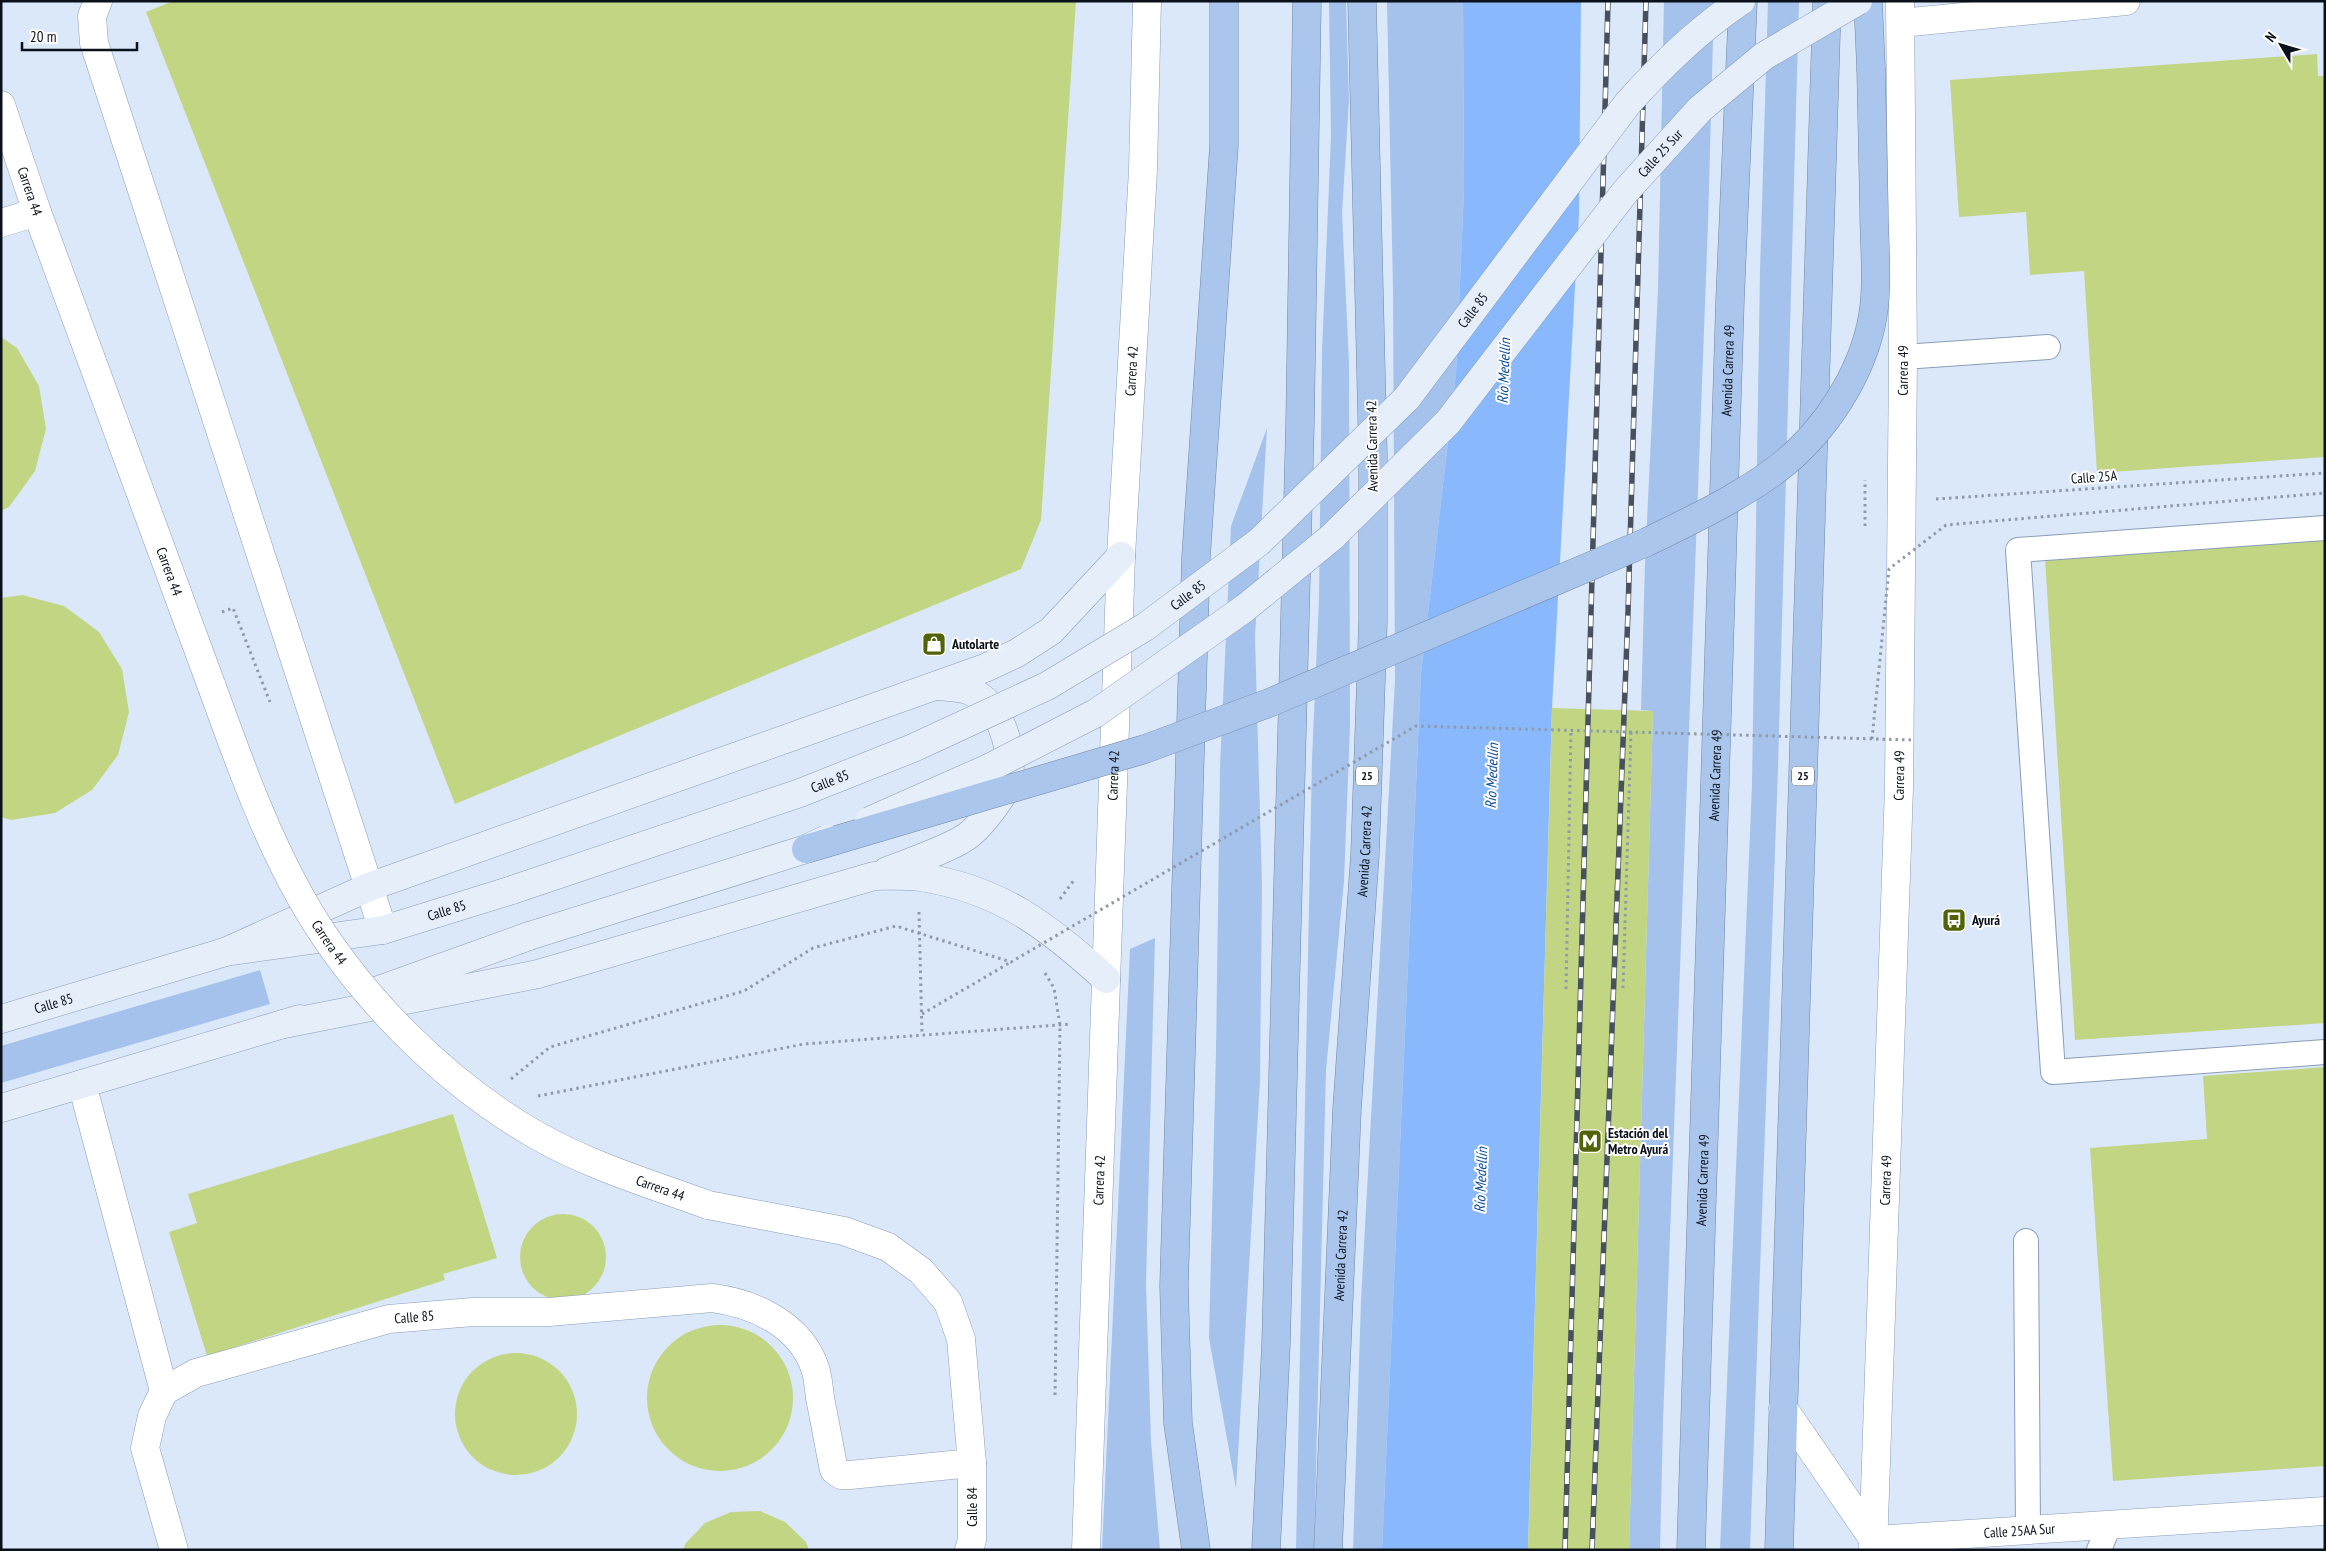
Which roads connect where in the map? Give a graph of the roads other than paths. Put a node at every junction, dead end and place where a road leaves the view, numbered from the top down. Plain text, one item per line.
1 (98, 1) edge
2 (1147, 1) edge
3 (1224, 1) edge
4 (1307, 1) edge
5 (1362, 1) edge
6 (1742, 1) edge
7 (1827, 1) edge
8 (1858, 1) edge
9 (1868, 1) edge
10 (2126, 1) edge
11 (1900, 12) edge
12 (1, 104) edge
13 (37, 212) junction
14 (1, 223) edge
15 (2048, 347) dead end
16 (1903, 358) junction
17 (2325, 528) edge
18 (1121, 556) junction
19 (934, 685) junction
20 (806, 848) junction
21 (874, 876) junction
22 (369, 887) junction
23 (383, 930) junction
24 (225, 952) junction
25 (1106, 979) junction
26 (1, 1019) edge
27 (284, 1024) junction
28 (2325, 1052) edge
29 (82, 1084) junction
30 (1, 1108) edge
31 (2026, 1241) dead end
32 (164, 1391) junction
33 (1783, 1408) junction
34 (972, 1463) junction
35 (2325, 1511) edge
36 (2028, 1531) junction
37 (2104, 1538) edge
38 (1965, 1542) edge
39 (1874, 1545) edge
40 (174, 1550) edge
41 (969, 1550) edge
42 (1086, 1550) edge
43 (1196, 1550) edge
44 (1266, 1550) edge
45 (1328, 1550) edge
46 (1691, 1550) edge
47 (1779, 1550) edge

1 - 22 street
2 - 18 street, Carrera 42
3 - 43 highway
4 - 44 highway
5 - 45 highway, Avenida Carrera 42 / 25
6 - 23 main road, Calle 85, bridge
6 - 46 highway, Avenida Carrera 49
7 - 33 highway, 25
8 - 20 main road, Calle 25 Sur, bridge
9 - 20 highway, bridge
10 - 11 street
11 - 16 street, Carrera 49
12 - 13 street, Carrera 44
13 - 14 street
13 - 34 street, Carrera 44, bridge
15 - 16 lane
16 - 39 street, Carrera 49
17 - 28 lane
18 - 19 main road
18 - 25 street, Carrera 42
19 - 21 main road
19 - 22 main road
20 - 27 main road, bridge
21 - 25 main road
21 - 27 main road
22 - 23 street
22 - 24 main road
23 - 24 main road, Calle 85
24 - 26 main road, Calle 85
25 - 42 street, Carrera 42
27 - 29 main road
29 - 30 main road
29 - 32 street
31 - 36 lane
32 - 34 street, Calle 85
32 - 40 street
33 - 39 street
33 - 47 highway, 25
34 - 41 street, Calle 84
35 - 37 street, Calle 25AA Sur
36 - 37 street, Calle 25AA Sur
36 - 38 street, Calle 25AA Sur
38 - 39 street, Calle 25AA Sur

